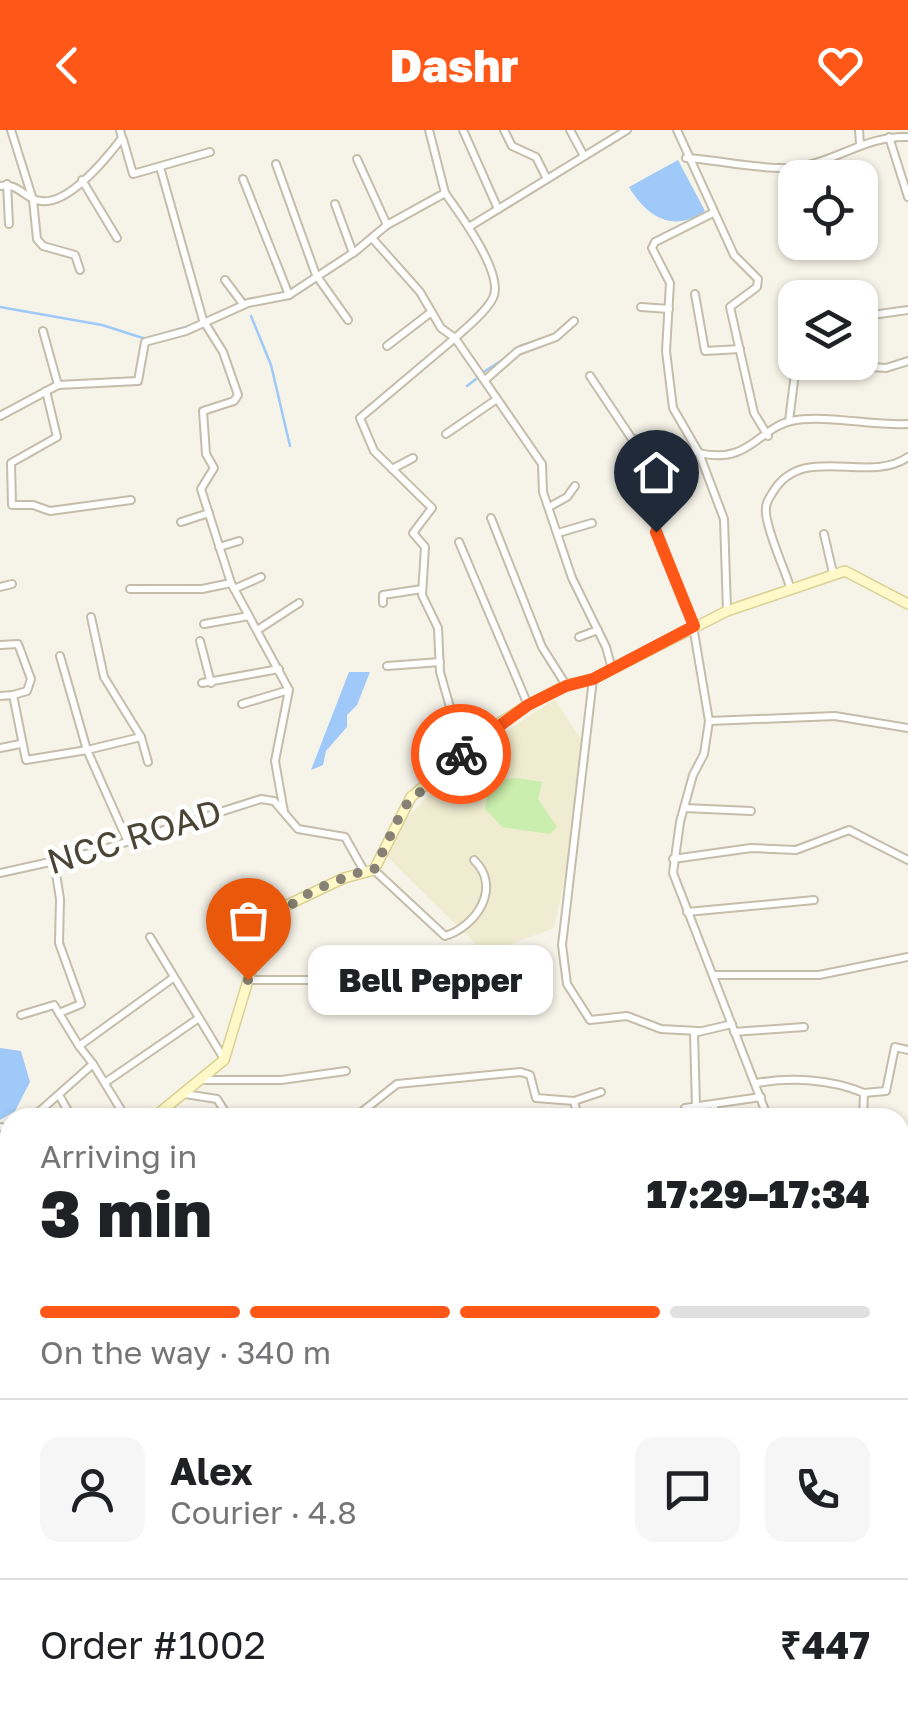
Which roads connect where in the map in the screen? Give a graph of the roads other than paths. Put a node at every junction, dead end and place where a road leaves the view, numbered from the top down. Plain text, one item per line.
1 (11, 130) edge
2 (430, 130) edge
3 (463, 130) edge
4 (504, 130) edge
5 (570, 130) edge
6 (677, 130) edge
7 (859, 130) edge
8 (621, 132) edge
9 (121, 134) edge
10 (889, 137) junction
11 (908, 137) edge
12 (860, 144) junction
13 (210, 152) dead end
14 (584, 156) junction
15 (357, 158) dead end
16 (686, 158) junction
17 (276, 164) dead end
18 (160, 167) junction
19 (243, 179) dead end
20 (547, 179) junction
21 (82, 180) junction
22 (4, 185) edge
23 (444, 193) junction
24 (908, 197) edge
25 (34, 200) junction
26 (335, 204) dead end
27 (498, 209) junction
28 (713, 213) junction
29 (10, 224) dead end
30 (387, 225) junction
31 (469, 227) junction
32 (116, 238) dead end
33 (372, 238) junction
34 (353, 253) junction
35 (80, 270) dead end
36 (316, 275) junction
37 (225, 280) dead end
38 (695, 294) dead end
39 (288, 295) junction
40 (243, 304) junction
41 (641, 307) dead end
42 (669, 308) junction
43 (908, 310) edge
44 (430, 313) junction
45 (878, 314) edge
46 (202, 320) junction
47 (348, 320) dead end
48 (574, 321) dead end
49 (43, 331) dead end
50 (455, 338) junction
51 (387, 346) dead end
52 (740, 349) junction
53 (908, 360) edge
54 (878, 368) edge
55 (590, 376) dead end
56 (484, 380) junction
57 (795, 380) edge
58 (58, 386) junction
59 (46, 391) junction
60 (496, 398) junction
61 (0, 416) edge
62 (789, 421) junction
63 (908, 424) edge
64 (446, 434) dead end
65 (768, 436) junction
66 (655, 442) junction
67 (699, 453) junction
68 (908, 457) edge
69 (413, 458) dead end
70 (392, 469) junction
71 (575, 486) dead end
72 (131, 500) dead end
73 (548, 507) junction
74 (208, 513) junction
75 (491, 518) dead end
76 (181, 522) dead end
77 (592, 522) dead end
78 (558, 534) junction
79 (824, 534) dead end
80 (239, 541) dead end
81 (459, 542) dead end
82 (219, 547) junction
83 (833, 573) junction
84 (261, 576) dead end
85 (12, 584) dead end
86 (232, 586) junction
87 (0, 588) edge
88 (790, 588) junction
89 (130, 589) dead end
90 (422, 589) junction
91 (299, 603) dead end
92 (383, 603) dead end
93 (908, 604) edge
94 (727, 611) junction
95 (250, 616) junction
96 (91, 617) dead end
97 (204, 624) dead end
98 (694, 626) junction
99 (259, 630) junction
100 (598, 630) junction
101 (579, 637) dead end
102 (200, 640) dead end
103 (0, 645) edge
104 (60, 656) dead end
105 (440, 662) junction
106 (387, 666) dead end
107 (279, 669) junction
108 (612, 669) junction
109 (593, 679) junction
110 (202, 683) dead end
111 (211, 684) junction
112 (566, 686) junction
113 (290, 690) junction
114 (13, 695) junction
115 (0, 696) edge
116 (242, 704) dead end
117 (528, 705) junction
118 (709, 721) junction
119 (908, 728) edge
120 (141, 737) junction
121 (20, 744) junction
122 (0, 748) edge
123 (87, 750) junction
124 (462, 752) junction
125 (148, 762) dead end
126 (684, 808) junction
127 (751, 811) dead end
128 (284, 812) junction
129 (128, 842) junction
130 (672, 859) junction
131 (474, 860) dead end
132 (908, 860) edge
133 (54, 861) junction
134 (369, 871) junction
135 (0, 873) edge
136 (814, 900) dead end
137 (687, 912) junction
138 (150, 936) dead end
139 (908, 956) edge
140 (715, 975) junction
141 (173, 978) junction
142 (248, 980) junction
143 (322, 1005) dead end
144 (60, 1014) junction
145 (21, 1015) dead end
146 (200, 1018) junction
147 (733, 1028) junction
148 (804, 1028) dead end
149 (698, 1031) junction
150 (79, 1046) junction
151 (908, 1050) edge
152 (224, 1060) junction
153 (93, 1064) junction
154 (346, 1072) dead end
155 (202, 1080) junction
156 (106, 1082) junction
157 (757, 1083) junction
158 (601, 1092) dead end
159 (864, 1093) junction
160 (186, 1094) junction
161 (60, 1095) junction
162 (761, 1097) junction
163 (574, 1101) junction
164 (714, 1105) junction
165 (696, 1107) junction
166 (44, 1108) edge
167 (67, 1108) edge
168 (120, 1108) edge
169 (167, 1108) edge
170 (223, 1108) edge
171 (367, 1108) edge
172 (576, 1108) edge
173 (685, 1108) dead end
174 (714, 1108) edge
175 (765, 1108) edge
176 (863, 1108) edge

1 - 25 street
2 - 23 street
3 - 27 street
4 - 20 street
5 - 14 street
6 - 16 street
7 - 12 street
8 - 14 street
9 - 18 street
9 - 21 street
10 - 11 street
10 - 12 street
10 - 24 street
12 - 16 street
13 - 18 street
14 - 20 street
15 - 30 street
16 - 28 street
17 - 36 street
18 - 46 street
19 - 39 street
20 - 27 street
21 - 25 street
21 - 32 street
22 - 25 street
22 - 29 street
23 - 30 street
23 - 31 street
25 - 35 street
26 - 34 street
27 - 31 street
28 - 42 street
28 - 52 street
30 - 33 street
31 - 50 street
33 - 34 street
33 - 44 street
34 - 36 street
36 - 39 street
36 - 47 street
37 - 40 street
38 - 52 street
39 - 40 street
40 - 46 street
41 - 42 street
42 - 67 street
43 - 45 street
44 - 50 street
44 - 51 street
46 - 58 street
46 - 74 street
48 - 56 street
49 - 58 street
50 - 56 street
50 - 70 street
52 - 65 street
53 - 54 street
55 - 66 street
56 - 60 street
57 - 62 street
58 - 59 street
59 - 61 street
59 - 72 street
60 - 64 street
60 - 73 street
62 - 63 street
62 - 65 street
65 - 67 street
66 - 67 street
66 - 98 street
67 - 94 street
68 - 88 street
69 - 70 street
70 - 90 street
71 - 73 street
73 - 78 street
74 - 76 street
74 - 82 street
75 - 112 street
77 - 78 street
78 - 100 street
79 - 83 street
80 - 82 street
81 - 117 street
82 - 86 street
83 - 88 main road
83 - 93 main road
84 - 86 street
85 - 87 street
86 - 89 street
86 - 95 street
88 - 94 main road
90 - 92 street
90 - 105 street
91 - 99 street
94 - 98 main road
95 - 97 street
95 - 99 street
96 - 120 street
98 - 108 main road
98 - 118 street
99 - 107 street
100 - 101 street
100 - 108 street
102 - 111 street
103 - 114 street
104 - 123 street
105 - 106 street
105 - 124 street
107 - 111 street
107 - 113 street
108 - 109 main road
109 - 112 main road
109 - 149 street
110 - 111 street
112 - 117 main road
113 - 116 street
113 - 128 street
114 - 115 street
114 - 121 street
117 - 124 main road
118 - 119 street
118 - 126 street
120 - 123 street
120 - 125 street
121 - 122 street
121 - 123 street
123 - 129 street
124 - 134 main road
126 - 127 street
126 - 130 street
128 - 129 street, NCC ROAD
128 - 134 street
129 - 133 street, NCC ROAD
130 - 132 street
130 - 137 street
131 - 134 street
133 - 135 street, NCC ROAD
133 - 144 street
134 - 142 main road
136 - 137 street
137 - 140 street
138 - 141 street
139 - 140 street
140 - 147 street
141 - 146 street
141 - 150 street
142 - 143 street
142 - 152 main road
144 - 145 street
144 - 150 street
146 - 152 street
146 - 156 street
147 - 148 street
147 - 149 street
147 - 157 street
149 - 165 street
150 - 153 street
151 - 159 street
152 - 155 main road
153 - 156 street
153 - 161 street
154 - 155 street
155 - 160 main road
156 - 168 street
157 - 159 street
157 - 162 street
158 - 163 street
159 - 176 street
160 - 169 main road
160 - 170 street
161 - 166 street
161 - 167 street
162 - 164 street
162 - 175 street
163 - 171 street
163 - 172 street
164 - 165 street
164 - 174 street
165 - 173 street

